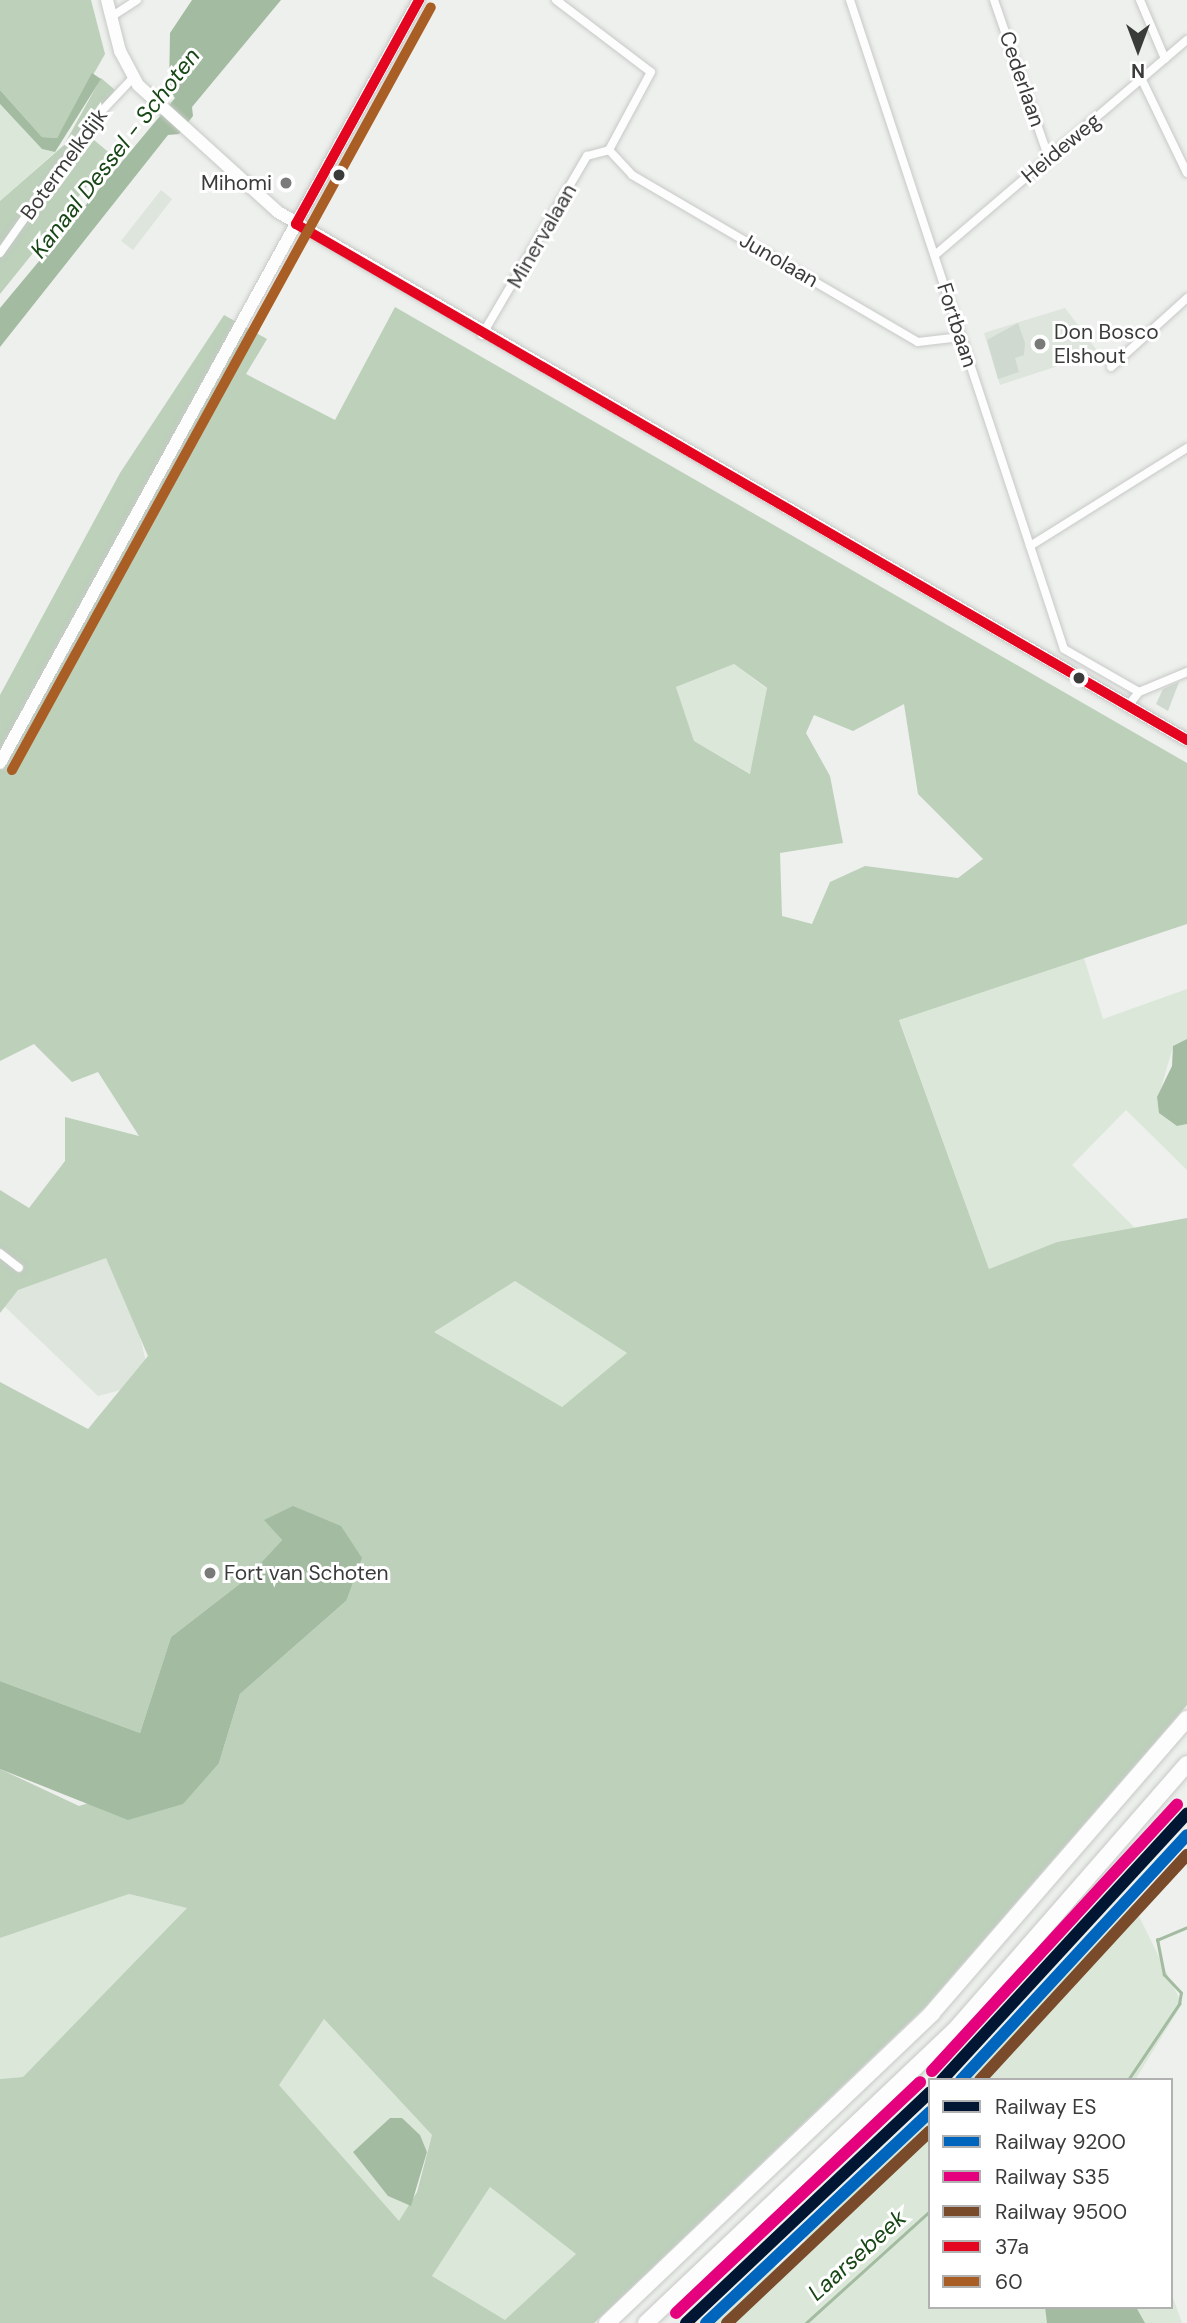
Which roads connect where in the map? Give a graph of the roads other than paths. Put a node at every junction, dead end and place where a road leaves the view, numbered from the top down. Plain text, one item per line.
1 (107, 0) edge
2 (137, 0) edge
3 (419, 0) edge
4 (556, 0) edge
5 (850, 0) edge
6 (995, 0) edge
7 (1140, 0) edge
8 (111, 17) junction
9 (1187, 40) edge
10 (1165, 59) junction
11 (132, 78) junction
12 (1142, 80) junction
13 (610, 150) junction
14 (1049, 159) junction
15 (1187, 173) edge
16 (296, 224) junction
17 (0, 253) edge
18 (935, 256) junction
19 (1187, 298) edge
20 (482, 335) junction
21 (961, 337) junction
22 (1111, 367) dead end
23 (1187, 448) edge
24 (1030, 546) junction
25 (1187, 672) edge
26 (1139, 692) junction
27 (1128, 706) junction
28 (1187, 740) edge
29 (0, 763) edge
30 (0, 1253) edge
31 (19, 1268) dead end
32 (1187, 1719) edge
33 (1187, 1764) edge
34 (607, 2323) edge
35 (646, 2323) edge

1 - 8 main road
2 - 8 street
3 - 16 main road
4 - 13 street
5 - 18 street, Fortbaan
6 - 14 street, Cederlaan
7 - 10 street
8 - 11 main road
9 - 10 street, Heideweg
10 - 12 street, Heideweg
11 - 16 main road
11 - 17 street, Botermelkdijk
12 - 14 street, Heideweg
12 - 15 street
13 - 20 street, Minervalaan
13 - 21 street, Junolaan
14 - 18 street, Heideweg
16 - 20 main road
16 - 29 main road
18 - 21 street, Fortbaan
19 - 22 street
20 - 27 main road
21 - 24 street, Fortbaan
23 - 24 street
24 - 26 street, Fortbaan
25 - 26 street
26 - 27 street
27 - 28 main road
30 - 31 street
32 - 34 highway
33 - 35 highway

